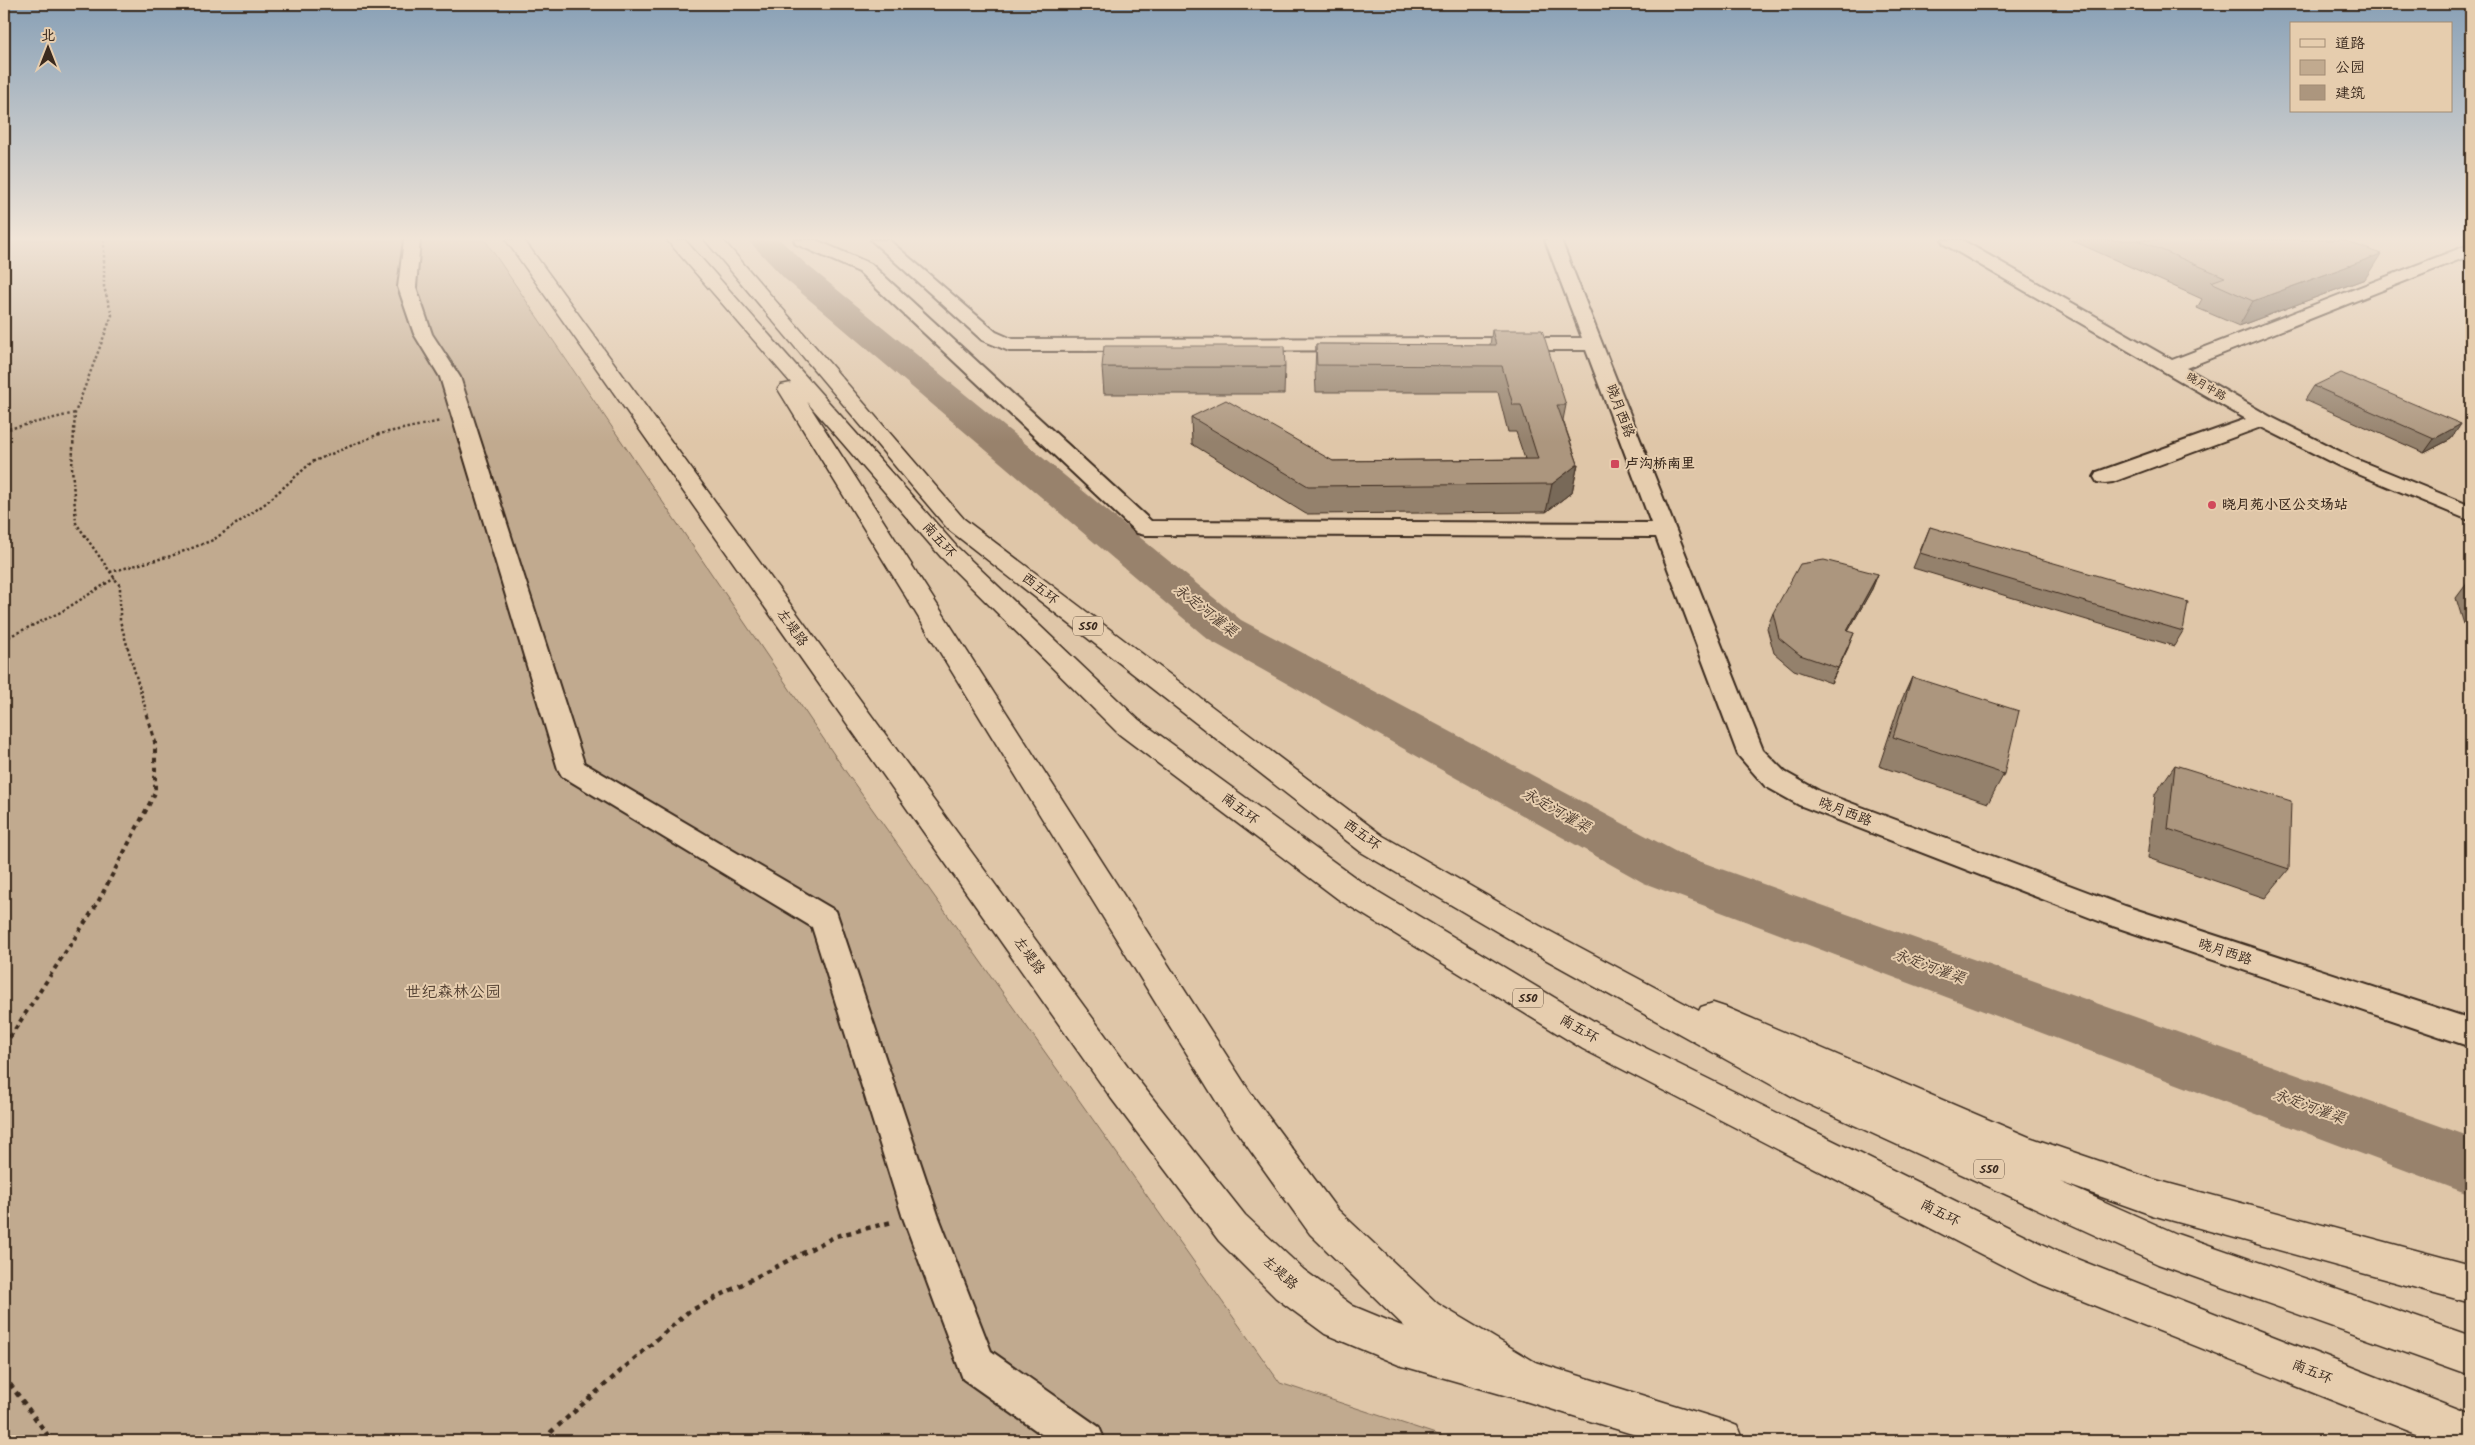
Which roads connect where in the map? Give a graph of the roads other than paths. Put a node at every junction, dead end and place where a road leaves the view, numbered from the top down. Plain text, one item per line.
1 (414, 307) edge
2 (563, 307) edge
3 (734, 307) edge
4 (771, 307) edge
5 (907, 307) edge
6 (956, 307) edge
7 (1580, 307) edge
8 (2067, 307) edge
9 (2322, 307) edge
10 (746, 322) junction
11 (1594, 344) junction
12 (2171, 367) junction
13 (2262, 420) junction
14 (2105, 477) dead end
15 (2471, 514) edge
16 (1663, 530) junction
17 (1529, 935) junction
18 (2471, 1033) edge
19 (2471, 1284) edge
20 (2471, 1356) edge
21 (1525, 1380) junction
22 (2471, 1435) edge
23 (1085, 1441) edge
24 (1722, 1441) edge

1 - 23 street
2 - 21 main road, 左堤路
3 - 10 main road, S50
4 - 17 main road, 西五环 / S50
5 - 16 street
6 - 11 street
7 - 11 street, 晓月西路
8 - 12 street, 晓月中路
9 - 12 street
10 - 21 main road
10 - 22 main road, 南五环 / S50
11 - 16 street, 晓月西路
12 - 13 street, 晓月中路
13 - 14 street
13 - 15 street, 晓月中路
16 - 18 street, 晓月西路
17 - 19 main road
17 - 20 main road, S50
21 - 24 main road, 左堤路

